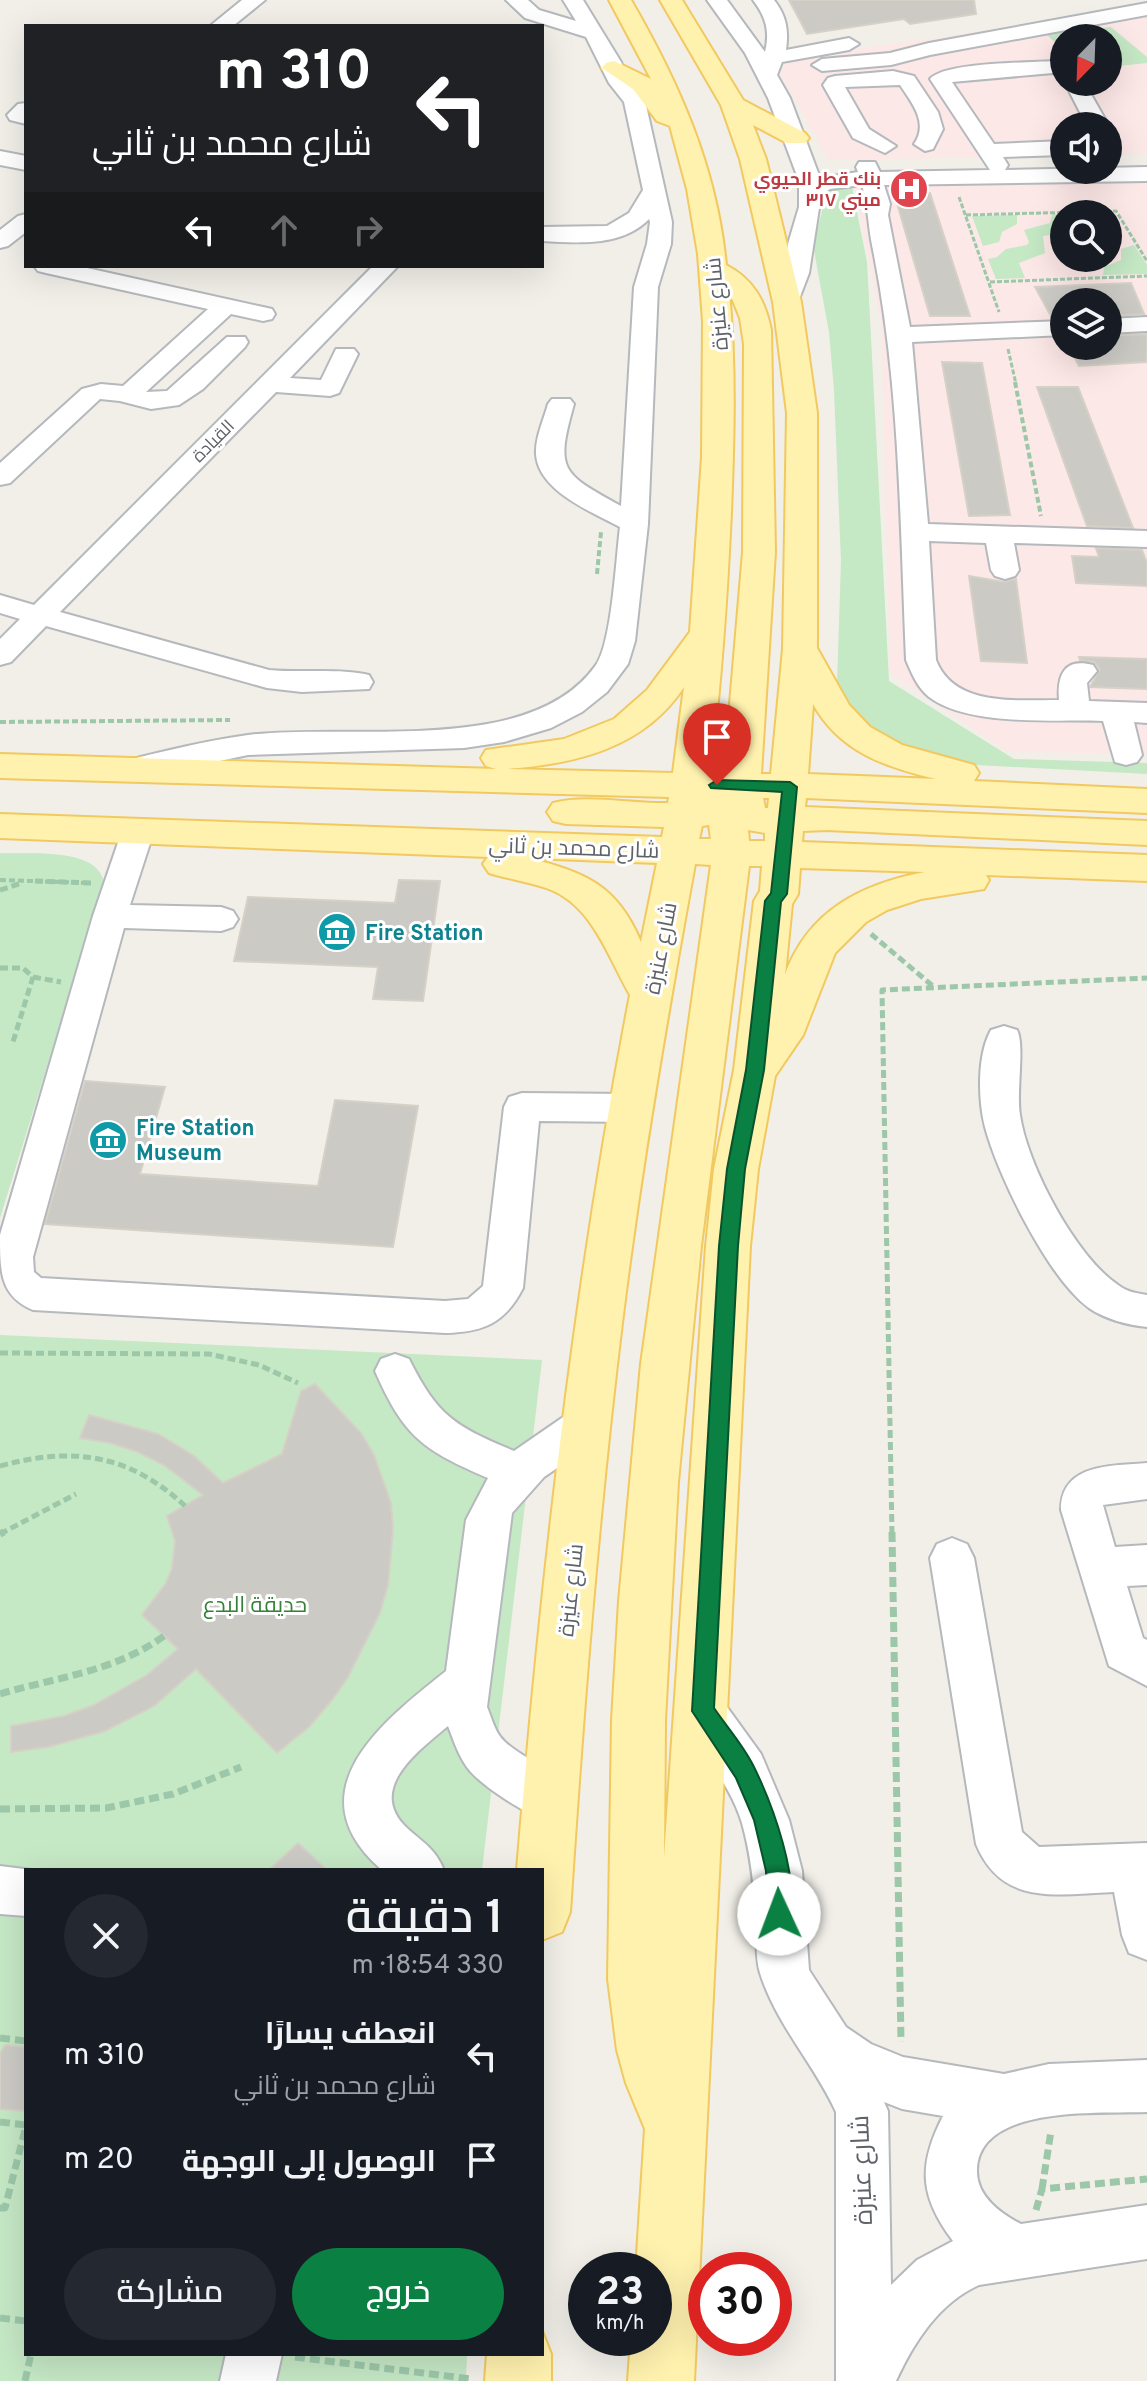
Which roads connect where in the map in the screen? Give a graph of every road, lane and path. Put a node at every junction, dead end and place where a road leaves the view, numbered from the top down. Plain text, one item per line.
1 (516, 0) edge
2 (573, 0) edge
3 (620, 0) edge
4 (671, 0) edge
5 (717, 0) edge
6 (763, 0) edge
7 (249, 1) edge
8 (1147, 9) edge
9 (222, 24) edge
10 (593, 33) junction
11 (1019, 33) junction
12 (858, 42) dead end
13 (1037, 50) dead end
14 (772, 58) junction
15 (822, 65) dead end
16 (1050, 67) edge
17 (614, 68) junction
18 (733, 105) junction
19 (683, 124) junction
20 (799, 148) junction
21 (1050, 150) edge
22 (0, 158) edge
23 (992, 158) junction
24 (940, 162) junction
25 (1147, 162) edge
26 (24, 163) edge
27 (1050, 163) edge
28 (865, 173) junction
29 (1126, 174) edge
30 (654, 189) junction
31 (812, 191) junction
32 (1093, 197) dead end
33 (966, 215) junction
34 (24, 224) edge
35 (544, 234) edge
36 (4, 252) edge
37 (1147, 261) edge
38 (55, 268) edge
39 (384, 268) edge
40 (712, 268) junction
41 (1147, 276) edge
42 (990, 282) junction
43 (787, 302) junction
44 (226, 306) junction
45 (263, 314) dead end
46 (1147, 324) edge
47 (1122, 325) edge
48 (1050, 329) edge
49 (1004, 332) junction
50 (900, 335) junction
51 (236, 342) dead end
52 (345, 354) dead end
53 (163, 363) junction
54 (203, 373) junction
55 (269, 384) junction
56 (129, 394) junction
57 (561, 404) dead end
58 (0, 477) edge
59 (603, 506) junction
60 (634, 524) junction
61 (913, 532) junction
62 (999, 536) junction
63 (1044, 537) junction
64 (1147, 539) edge
65 (1005, 570) dead end
66 (597, 579) dead end
67 (0, 604) edge
68 (39, 615) junction
69 (708, 633) junction
70 (800, 649) junction
71 (0, 656) edge
72 (1082, 671) dead end
73 (358, 682) dead end
74 (1075, 711) junction
75 (1116, 712) junction
76 (1147, 713) edge
77 (236, 720) dead end
78 (0, 722) edge
79 (1126, 755) dead end
80 (0, 766) edge
81 (128, 770) junction
82 (366, 776) junction
83 (1147, 791) edge
84 (0, 794) edge
85 (1147, 801) edge
86 (684, 816) junction
87 (753, 818) junction
88 (0, 826) edge
89 (138, 831) junction
90 (1147, 833) edge
91 (351, 837) junction
92 (1039, 864) junction
93 (1147, 868) edge
94 (0, 880) edge
95 (28, 881) junction
96 (0, 890) edge
97 (115, 900) junction
98 (221, 919) dead end
99 (860, 925) dead end
100 (0, 968) edge
101 (33, 977) junction
102 (1147, 978) edge
103 (62, 982) dead end
104 (935, 988) junction
105 (650, 994) junction
106 (1004, 1039) dead end
107 (12, 1045) dead end
108 (755, 1070) junction
109 (632, 1108) junction
110 (1147, 1311) edge
111 (0, 1353) edge
112 (395, 1371) dead end
113 (298, 1383) dead end
114 (587, 1424) junction
115 (0, 1466) edge
116 (517, 1472) junction
117 (1147, 1481) edge
118 (76, 1494) dead end
119 (185, 1506) dead end
120 (0, 1534) edge
121 (952, 1558) dead end
122 (1147, 1565) edge
123 (1101, 1568) junction
124 (164, 1636) dead end
125 (1147, 1665) edge
126 (468, 1681) junction
127 (0, 1694) edge
128 (703, 1711) junction
129 (241, 1767) dead end
130 (550, 1800) junction
131 (0, 1809) edge
132 (1140, 1867) edge
133 (418, 1868) edge
134 (0, 1869) edge
135 (24, 1872) edge
136 (544, 1884) edge
137 (0, 1890) edge
138 (24, 1892) edge
139 (1147, 1935) edge
140 (0, 2038) edge
141 (24, 2041) edge
142 (828, 2044) junction
143 (902, 2083) junction
144 (1147, 2086) edge
145 (1057, 2090) junction
146 (1004, 2100) junction
147 (0, 2122) edge
148 (24, 2126) edge
149 (677, 2127) junction
150 (24, 2134) edge
151 (1147, 2179) edge
152 (1042, 2189) junction
153 (0, 2208) edge
154 (1147, 2232) edge
155 (1022, 2252) junction
156 (0, 2318) edge
157 (24, 2321) edge
158 (31, 2356) edge
159 (519, 2356) edge
160 (264, 2364) edge
161 (25, 2381) edge
162 (489, 2381) edge
163 (518, 2381) edge
164 (661, 2381) edge
165 (866, 2381) edge

1 - 10 street
2 - 10 street
3 - 19 main road, شارع عنيزة
4 - 18 main road
5 - 14 street
6 - 14 street
7 - 9 street
8 - 11 street
10 - 17 street
11 - 13 street
11 - 15 street
12 - 14 street
14 - 20 street
16 - 23 street
17 - 19 main road
17 - 30 street
18 - 20 main road
18 - 43 main road
19 - 40 main road, شارع عنيزة
20 - 28 street
20 - 31 street
21 - 23 street
22 - 26 street
23 - 24 street
23 - 27 street
24 - 24 street
24 - 28 street
24 - 33 path
25 - 29 street
28 - 29 street
28 - 31 street
28 - 50 street
29 - 32 street
30 - 35 street
30 - 60 street
31 - 43 street
33 - 37 path
33 - 42 path
34 - 36 street
38 - 44 street
39 - 55 street, القيادة
40 - 69 main road, شارع عنيزة
40 - 87 main road
41 - 42 path
42 - 49 path
43 - 70 main road
44 - 45 street
44 - 53 street
46 - 47 street
48 - 49 street
49 - 50 street
49 - 63 path
50 - 61 street
51 - 54 street
52 - 55 street
53 - 54 street
53 - 56 street
54 - 56 street
55 - 68 street, القيادة
56 - 58 street
57 - 59 street
59 - 60 street
59 - 66 path
60 - 81 street
61 - 62 street
61 - 74 street
62 - 63 street
62 - 65 street
63 - 64 street
67 - 68 street
68 - 71 street, القيادة
68 - 73 street
69 - 82 main road
69 - 86 main road, شارع عنيزة
70 - 83 main road
70 - 87 main road
72 - 74 street
74 - 75 street
75 - 76 street
75 - 79 street
77 - 78 path
80 - 81 main road, شارع محمد بن ثاني
81 - 82 main road, شارع محمد بن ثاني
82 - 86 main road, شارع محمد بن ثاني
84 - 86 main road
85 - 87 main road, شارع محمد بن ثاني
86 - 87 main road, شارع محمد بن ثاني
86 - 87 main road
86 - 91 main road, شارع محمد بن ثاني
86 - 105 main road, شارع عنيزة
87 - 90 main road
87 - 92 main road, شارع محمد بن ثاني
87 - 108 main road
87 - 149 main road
88 - 89 main road, شارع محمد بن ثاني
89 - 91 main road, شارع محمد بن ثاني
89 - 97 street
91 - 105 main road
92 - 93 main road, شارع محمد بن ثاني
92 - 108 main road
94 - 95 path
95 - 96 path
95 - 97 path
97 - 98 street
97 - 109 street
99 - 104 path
100 - 101 path
101 - 103 path
101 - 107 path
102 - 104 path
104 - 143 path
105 - 109 main road, شارع عنيزة
106 - 110 street
108 - 128 main road
109 - 114 main road, شارع عنيزة
111 - 113 path
112 - 116 street
114 - 116 street
114 - 130 main road, شارع عنيزة
115 - 119 path
116 - 126 street
117 - 123 street
118 - 120 path
121 - 132 street
122 - 123 street
123 - 125 street
124 - 127 path
126 - 130 street
126 - 133 street
128 - 142 street, شارع عنيزة
128 - 149 main road
129 - 131 path
130 - 136 main road, شارع عنيزة
132 - 139 street
134 - 135 street
137 - 138 street
140 - 141 path
142 - 143 street
142 - 165 street, شارع عنيزة
143 - 146 street
144 - 145 street
145 - 146 street
145 - 152 path
146 - 155 street
147 - 148 path
149 - 164 main road
150 - 153 path
151 - 152 path
152 - 155 path
154 - 155 street
155 - 165 street
156 - 157 path
158 - 161 path
159 - 163 main road
160 - 162 path

